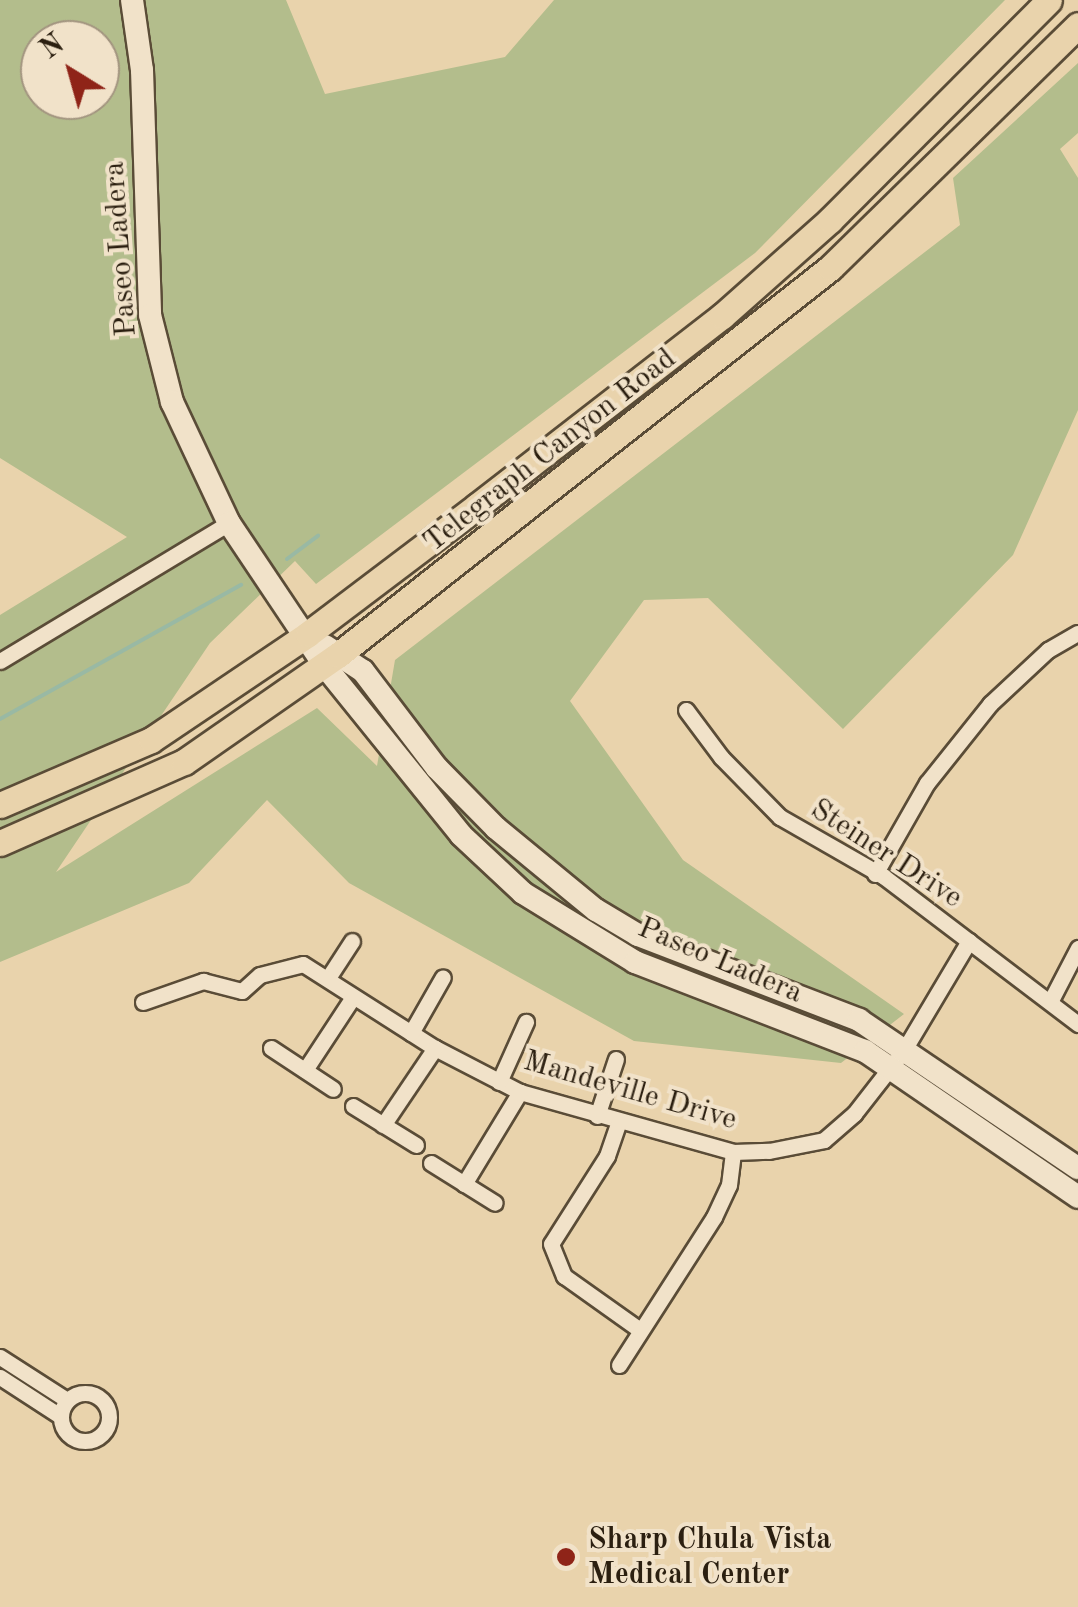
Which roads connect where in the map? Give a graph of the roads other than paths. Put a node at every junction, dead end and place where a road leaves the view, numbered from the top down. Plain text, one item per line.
1 (132, 0) edge
2 (1049, 0) edge
3 (1078, 25) edge
4 (230, 523) junction
5 (1078, 633) edge
6 (308, 634) junction
7 (331, 660) junction
8 (0, 661) edge
9 (686, 710) dead end
10 (0, 805) edge
11 (0, 843) edge
12 (875, 874) junction
13 (352, 941) dead end
14 (969, 941) junction
15 (1078, 948) edge
16 (443, 977) dead end
17 (328, 978) junction
18 (352, 997) junction
19 (143, 1002) dead end
20 (1050, 1002) junction
21 (526, 1022) dead end
22 (1078, 1024) edge
23 (411, 1034) junction
24 (272, 1048) dead end
25 (435, 1048) junction
26 (616, 1059) dead end
27 (898, 1059) junction
28 (305, 1070) junction
29 (499, 1082) junction
30 (334, 1089) dead end
31 (520, 1092) junction
32 (352, 1106) dead end
33 (597, 1116) junction
34 (619, 1121) junction
35 (384, 1125) junction
36 (416, 1145) dead end
37 (733, 1152) junction
38 (430, 1163) dead end
39 (1078, 1168) edge
40 (464, 1184) junction
41 (1078, 1197) edge
42 (494, 1204) dead end
43 (640, 1330) junction
44 (0, 1357) edge
45 (619, 1365) dead end
46 (0, 1378) edge

1 - 4 main road, Paseo Ladera
2 - 6 main road, Telegraph Canyon Road
3 - 7 main road, Telegraph Canyon Road
4 - 6 main road, Paseo Ladera
4 - 8 street
5 - 12 street
6 - 7 main road, Paseo Ladera
6 - 10 main road, Telegraph Canyon Road
7 - 11 main road, Telegraph Canyon Road
7 - 27 main road, Paseo Ladera
9 - 12 street, Steiner Drive
12 - 14 street, Steiner Drive
13 - 17 street
14 - 20 street, Steiner Drive
14 - 27 street, Mandeville Drive
15 - 20 street
16 - 23 street
17 - 18 street, Mandeville Drive
17 - 19 street, Mandeville Drive
18 - 23 street, Mandeville Drive
18 - 28 street
20 - 22 street, Steiner Drive
21 - 29 street
23 - 25 street, Mandeville Drive
24 - 28 street
25 - 29 street, Mandeville Drive
25 - 35 street
26 - 33 street
27 - 37 street, Mandeville Drive
27 - 39 main road, Paseo Ladera
27 - 41 main road, Paseo Ladera
28 - 30 street
29 - 31 street, Mandeville Drive
31 - 33 street, Mandeville Drive
31 - 40 street
32 - 35 street
33 - 34 street, Mandeville Drive
34 - 37 street, Mandeville Drive
34 - 43 street
35 - 36 street
37 - 43 street
38 - 40 street
40 - 42 street
43 - 45 street
44 - 46 street

